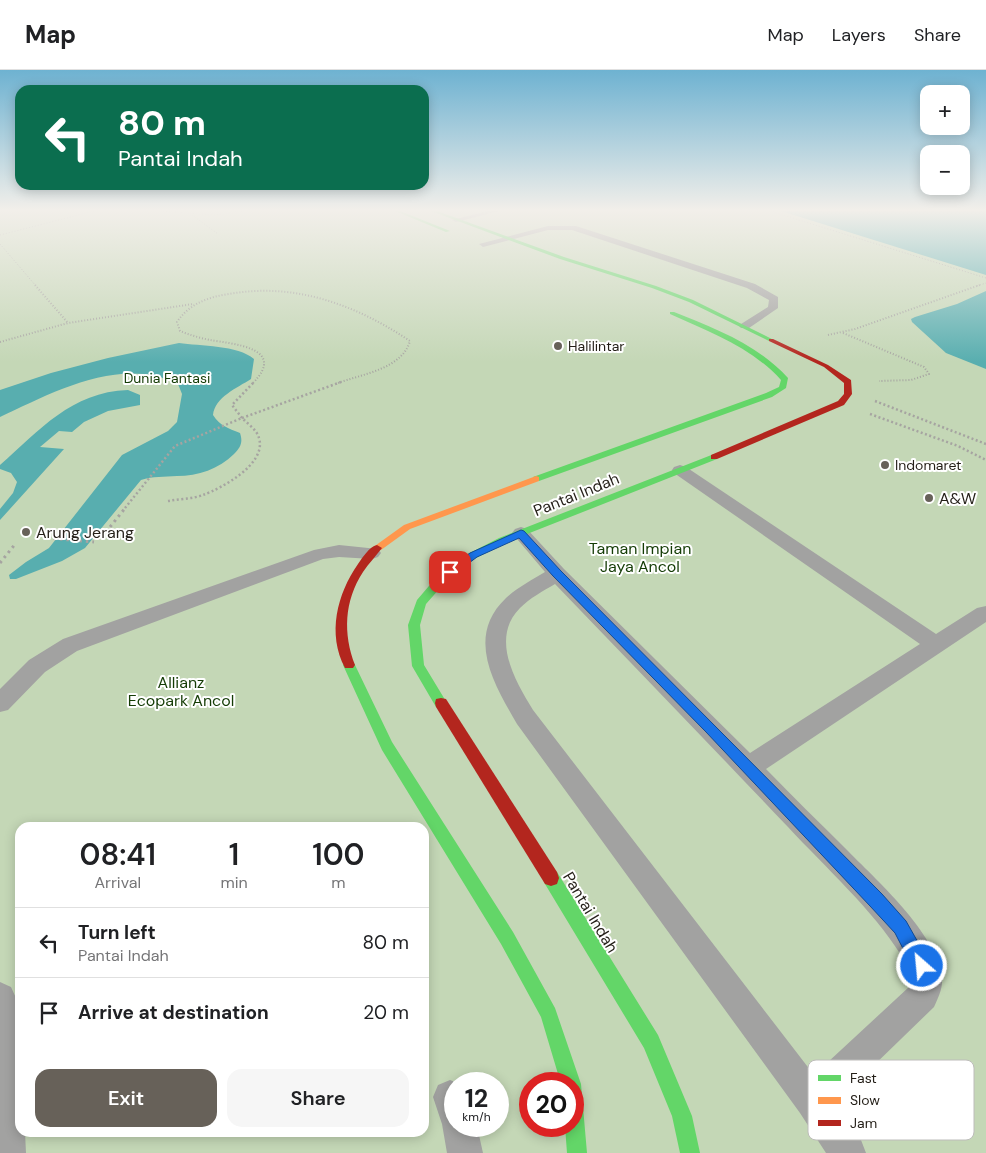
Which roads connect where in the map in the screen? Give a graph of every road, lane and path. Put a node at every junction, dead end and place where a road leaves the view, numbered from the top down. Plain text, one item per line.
1 (15, 262) edge
2 (573, 262) edge
3 (676, 262) edge
4 (933, 262) edge
5 (986, 278) edge
6 (986, 282) edge
7 (194, 304) junction
8 (663, 309) dead end
9 (68, 323) junction
10 (745, 326) junction
11 (842, 333) junction
12 (0, 342) edge
13 (789, 347) junction
14 (849, 387) junction
15 (841, 403) junction
16 (241, 418) junction
17 (986, 444) edge
18 (986, 460) edge
19 (680, 470) junction
20 (168, 501) dead end
21 (106, 532) dead end
22 (521, 533) junction
23 (47, 538) dead end
24 (94, 542) dead end
25 (16, 543) dead end
26 (372, 553) junction
27 (0, 563) edge
28 (557, 574) junction
29 (984, 613) dead end
30 (937, 645) junction
31 (0, 703) edge
32 (748, 768) junction
33 (0, 998) edge
34 (855, 1060) edge
35 (567, 1072) edge
36 (808, 1096) edge
37 (461, 1137) edge
38 (576, 1137) edge
39 (838, 1140) edge
40 (846, 1152) edge
41 (8, 1153) edge
42 (465, 1153) edge
43 (577, 1153) edge
44 (690, 1153) edge

1 - 9 path
2 - 10 street
3 - 10 lane
4 - 5 path
6 - 11 path
7 - 9 path
7 - 16 path
7 - 16 path
8 - 26 street, Pantai Indah
9 - 12 path
10 - 13 street
11 - 13 path
11 - 14 path
13 - 14 street
14 - 15 street, Pantai Indah
14 - 17 path
15 - 18 path
15 - 19 street, Pantai Indah
16 - 20 path
16 - 21 path
19 - 22 street, Pantai Indah
19 - 30 lane
22 - 28 lane
22 - 44 street, Pantai Indah
23 - 24 path
25 - 27 path
26 - 31 lane
26 - 35 street, Pantai Indah
28 - 32 lane
28 - 36 lane
29 - 30 lane
30 - 32 lane
32 - 34 lane
33 - 41 lane
37 - 42 lane
38 - 43 street
39 - 40 lane

